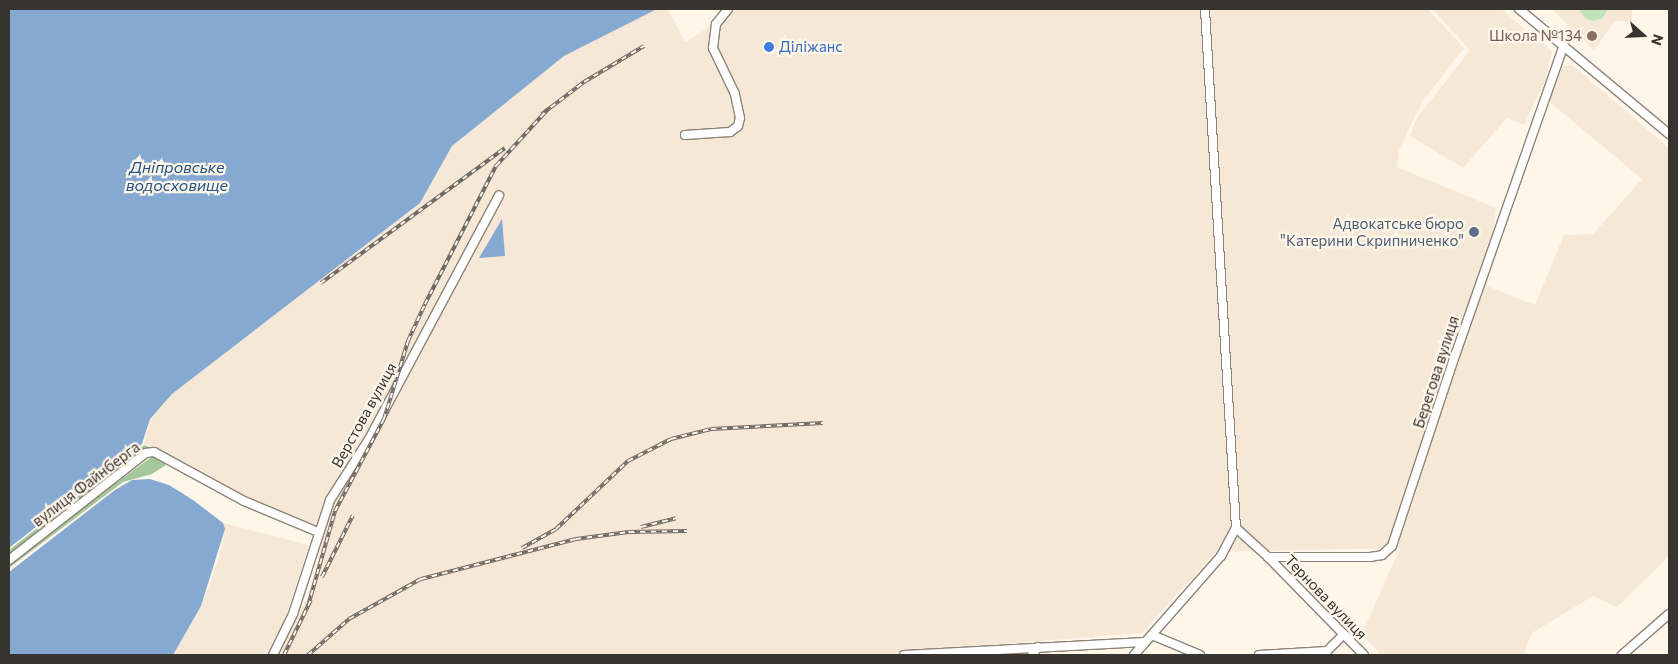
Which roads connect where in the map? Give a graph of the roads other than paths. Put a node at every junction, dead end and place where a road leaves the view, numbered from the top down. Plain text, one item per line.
1 (728, 9) edge
2 (1206, 9) edge
3 (1519, 9) edge
4 (1564, 46) junction
5 (1669, 134) edge
6 (685, 135) dead end
7 (499, 196) dead end
8 (1236, 528) junction
9 (318, 532) junction
10 (1268, 557) junction
11 (9, 560) edge
12 (1669, 614) edge
13 (1344, 634) junction
14 (1152, 635) junction
15 (1145, 642) junction
16 (1038, 647) junction
17 (960, 653) edge
18 (273, 655) edge
19 (904, 655) edge
20 (1032, 655) edge
21 (1134, 655) edge
22 (1200, 655) edge
23 (1259, 655) edge
24 (1364, 655) edge
25 (1622, 655) edge

1 - 6 street
2 - 8 street
3 - 4 street
4 - 5 street
4 - 10 street, Берегова вулиця
7 - 9 street, Верстова вулиця
8 - 10 street
8 - 14 street
9 - 11 street, вулиця Файнберга
9 - 18 street, Верстова вулиця
10 - 13 street, Тернова вулиця
12 - 25 street
13 - 23 street
13 - 24 street, Тернова вулиця
14 - 15 street
14 - 22 street
15 - 16 street
15 - 21 street
16 - 17 street
16 - 20 street
17 - 19 street

